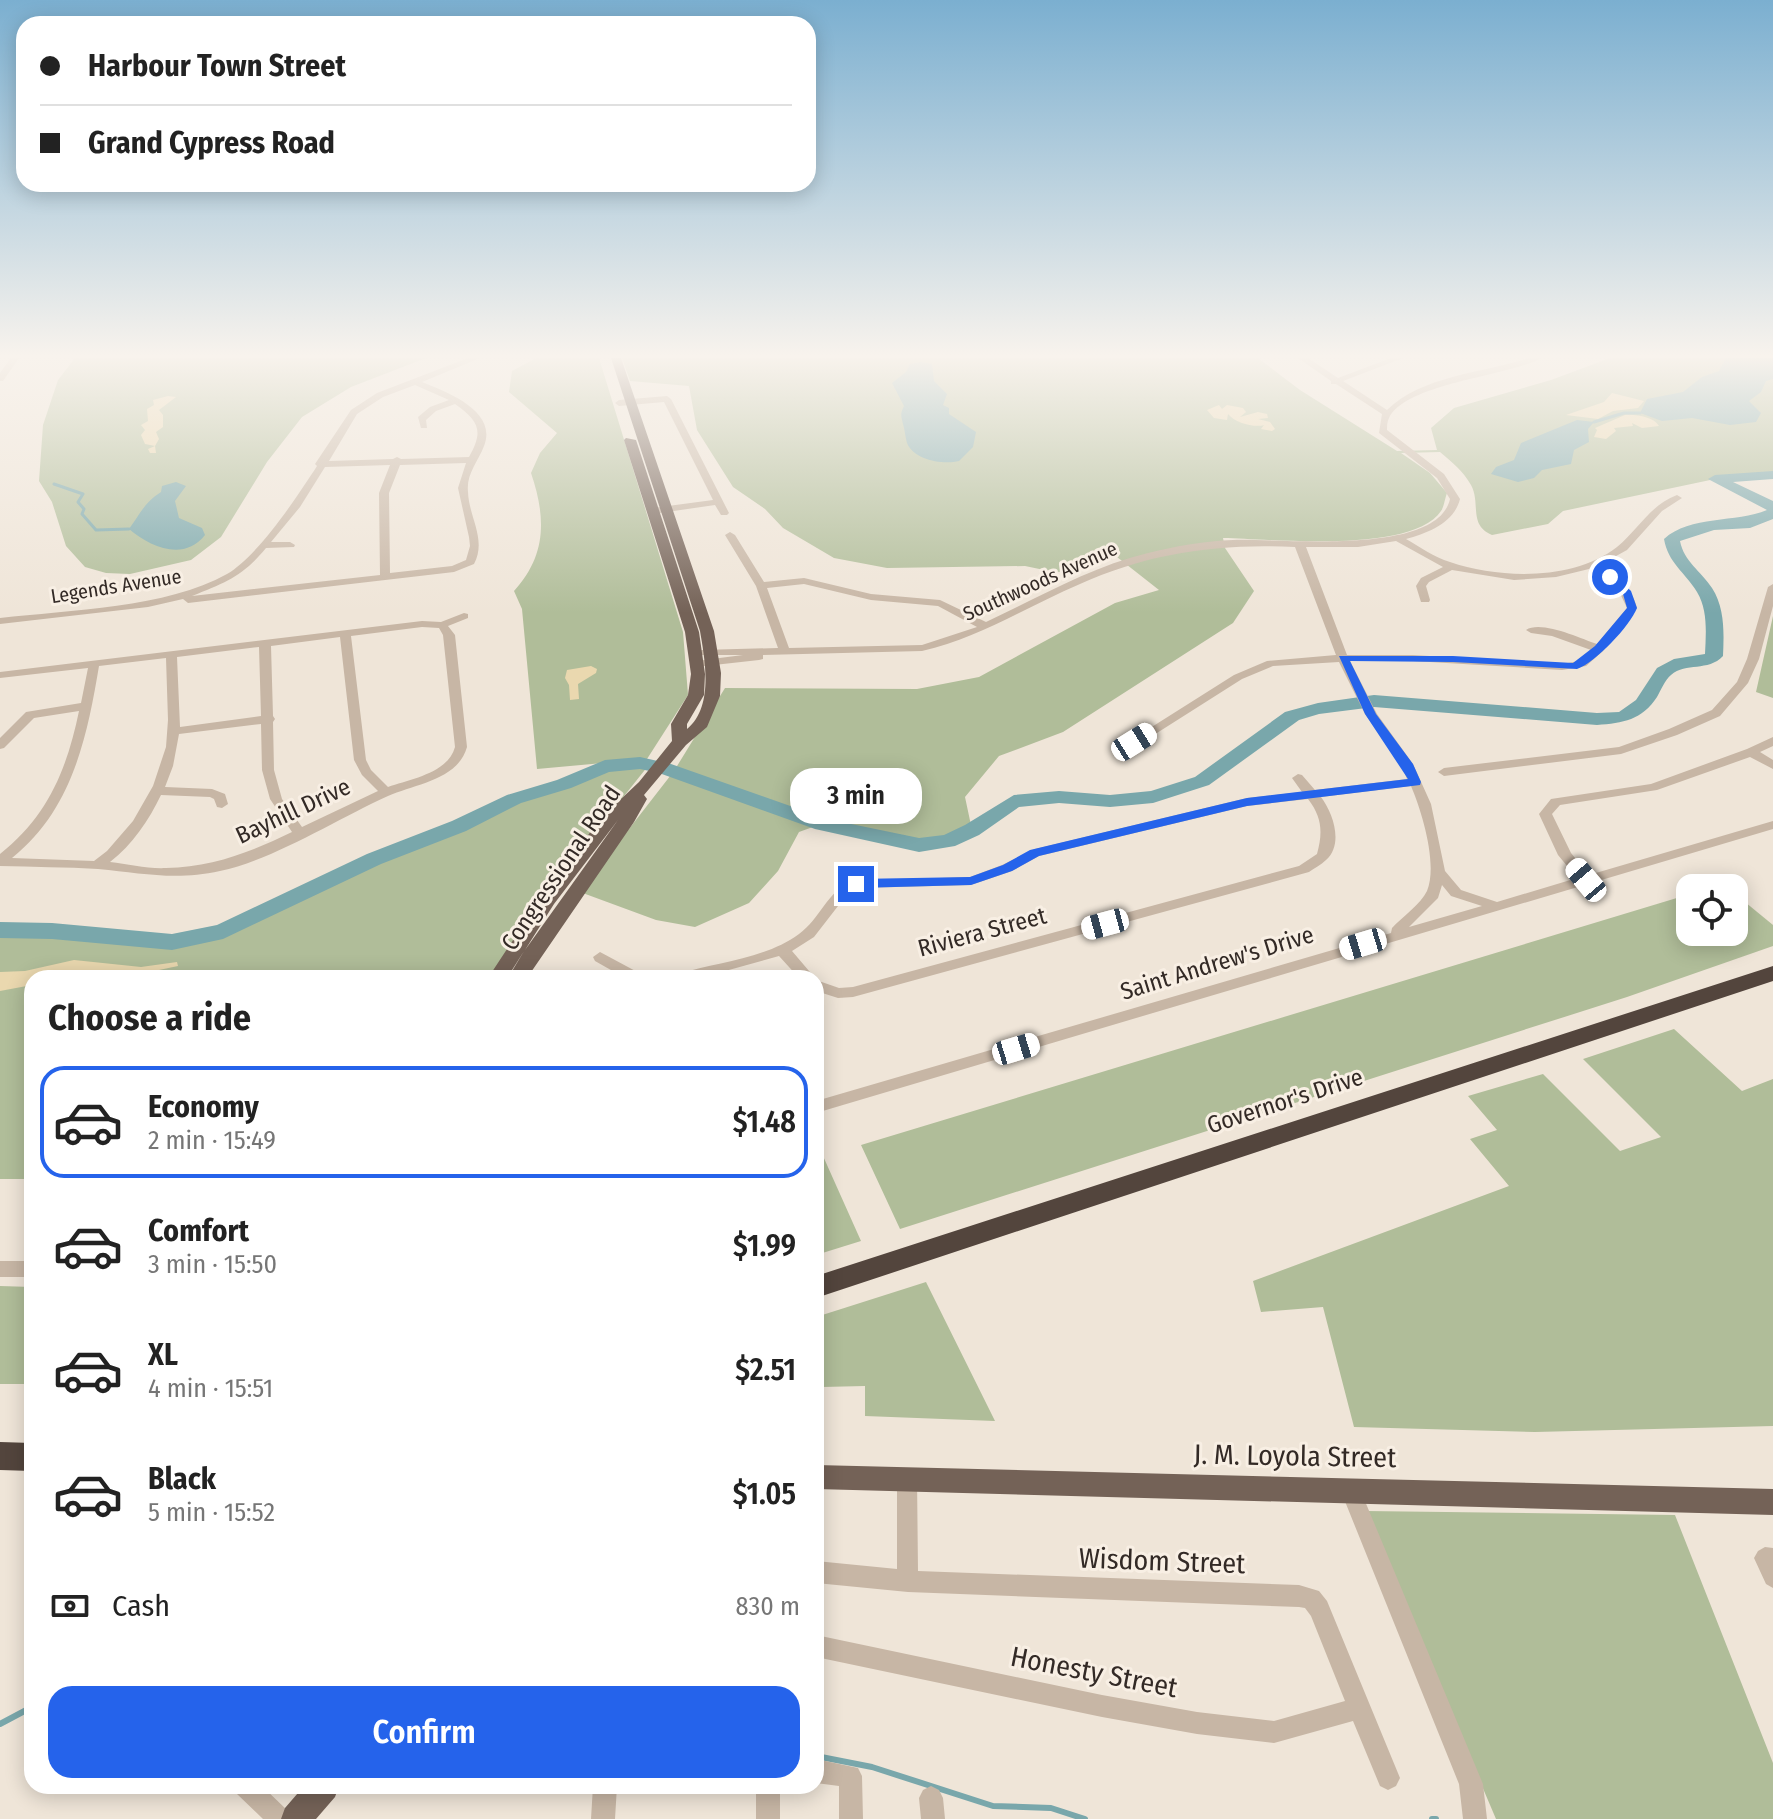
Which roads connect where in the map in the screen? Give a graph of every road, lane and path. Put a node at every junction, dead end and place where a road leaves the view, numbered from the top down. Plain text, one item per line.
1 (334, 443) edge
2 (481, 443) edge
3 (638, 443) edge
4 (688, 443) edge
5 (1398, 443) edge
6 (397, 460) junction
7 (472, 460) junction
8 (320, 464) junction
9 (1677, 498) dead end
10 (717, 502) junction
11 (660, 510) junction
12 (724, 513) dead end
13 (730, 535) dead end
14 (1399, 539) junction
15 (1299, 543) junction
16 (263, 545) junction
17 (290, 545) dead end
18 (1589, 565) junction
19 (1452, 566) junction
20 (231, 576) junction
21 (385, 578) junction
22 (761, 586) junction
23 (1773, 587) edge
24 (232, 596) junction
25 (1425, 600) dead end
26 (148, 604) junction
27 (464, 616) dead end
28 (0, 621) edge
29 (442, 625) junction
30 (984, 626) junction
31 (1531, 630) dead end
32 (345, 634) junction
33 (265, 644) junction
34 (1599, 649) junction
35 (785, 651) junction
36 (171, 654) junction
37 (713, 657) junction
38 (1343, 658) junction
39 (696, 659) junction
40 (94, 664) junction
41 (0, 675) edge
42 (86, 706) junction
43 (269, 719) junction
44 (174, 731) junction
45 (1773, 741) edge
46 (680, 742) junction
47 (1134, 742) dead end
48 (0, 745) edge
49 (1751, 752) junction
50 (1773, 765) edge
51 (1444, 772) dead end
52 (1298, 778) dead end
53 (1415, 782) junction
54 (646, 784) junction
55 (157, 791) junction
56 (386, 792) junction
57 (1312, 793) junction
58 (222, 804) dead end
59 (1773, 825) edge
60 (298, 832) junction
61 (0, 862) edge
62 (97, 865) junction
63 (1438, 872) junction
64 (1586, 880) junction
65 (1500, 904) junction
66 (1392, 935) junction
67 (782, 950) junction
68 (600, 957) dead end
69 (502, 970) edge
70 (522, 970) edge
71 (622, 970) edge
72 (712, 970) edge
73 (801, 970) edge
74 (1773, 973) edge
75 (824, 990) edge
76 (824, 1105) edge
77 (0, 1269) edge
78 (24, 1269) edge
79 (824, 1284) edge
80 (0, 1456) edge
81 (24, 1457) edge
82 (824, 1477) edge
83 (907, 1478) junction
84 (1350, 1489) junction
85 (1773, 1502) edge
86 (824, 1573) edge
87 (908, 1581) junction
88 (824, 1648) edge
89 (1360, 1708) junction
90 (824, 1772) edge
91 (1388, 1778) dead end
92 (253, 1794) edge
93 (317, 1794) edge
94 (605, 1794) edge
95 (768, 1794) edge
96 (280, 1819) edge
97 (296, 1819) edge
98 (603, 1819) edge
99 (768, 1819) edge
100 (851, 1819) edge
101 (1475, 1819) edge

1 - 8 street, Legends Avenue
2 - 7 street
3 - 11 main road, Congressional Road
4 - 10 street
5 - 14 street, Southwoods Avenue
6 - 7 street
6 - 8 street
6 - 21 street
7 - 21 street
8 - 16 street, Legends Avenue
9 - 18 street
10 - 11 street
10 - 12 street
11 - 37 main road, Congressional Road
11 - 39 main road, Congressional Road
13 - 22 street
14 - 15 street, Southwoods Avenue
14 - 19 street
15 - 30 street, Southwoods Avenue
15 - 38 street
16 - 17 street
16 - 20 street, Legends Avenue
18 - 19 street
18 - 34 street
19 - 25 street
20 - 24 street
20 - 26 street, Legends Avenue
21 - 24 street
22 - 30 street
22 - 35 street
23 - 51 street
24 - 26 street
26 - 28 street, Legends Avenue
27 - 29 street
29 - 32 street
29 - 56 street, Bayhill Drive
30 - 35 street, Southwoods Avenue
31 - 34 street
32 - 33 street
32 - 56 street
33 - 36 street
33 - 43 street
34 - 38 street
35 - 37 street, Southwoods Avenue
36 - 40 street
36 - 44 street
37 - 39 street, Southwoods Avenue
37 - 46 main road, Congressional Road
38 - 47 street
38 - 53 street
39 - 46 main road, Congressional Road
40 - 41 street
40 - 42 street
42 - 48 street
42 - 61 street
43 - 44 street
43 - 60 street
44 - 55 street
45 - 49 street
46 - 54 main road, Congressional Road
49 - 50 street
49 - 64 street
52 - 57 street
53 - 57 street
53 - 63 street
54 - 69 main road, Congressional Road
54 - 70 main road, Congressional Road
55 - 58 street
55 - 62 street
56 - 60 street, Bayhill Drive
57 - 67 street
57 - 75 street, Riviera Street
59 - 64 street
60 - 62 street, Bayhill Drive
61 - 62 street, Bayhill Drive
63 - 65 street
63 - 66 street, Saint Andrew's Drive
64 - 65 street
65 - 66 street
66 - 76 street, Saint Andrew's Drive
67 - 72 street
67 - 73 street
68 - 71 street
74 - 79 highway, Governor's Drive
77 - 78 street
80 - 81 highway
82 - 83 main road, J. M. Loyola Street
83 - 84 main road, J. M. Loyola Street
83 - 87 street
84 - 85 main road, J. M. Loyola Street
84 - 101 street
86 - 87 street, Wisdom Street
87 - 89 street, Wisdom Street
88 - 89 street, Honesty Street
89 - 91 street, Wisdom Street
90 - 100 street
92 - 96 street
93 - 97 main road
94 - 98 street
95 - 99 street

